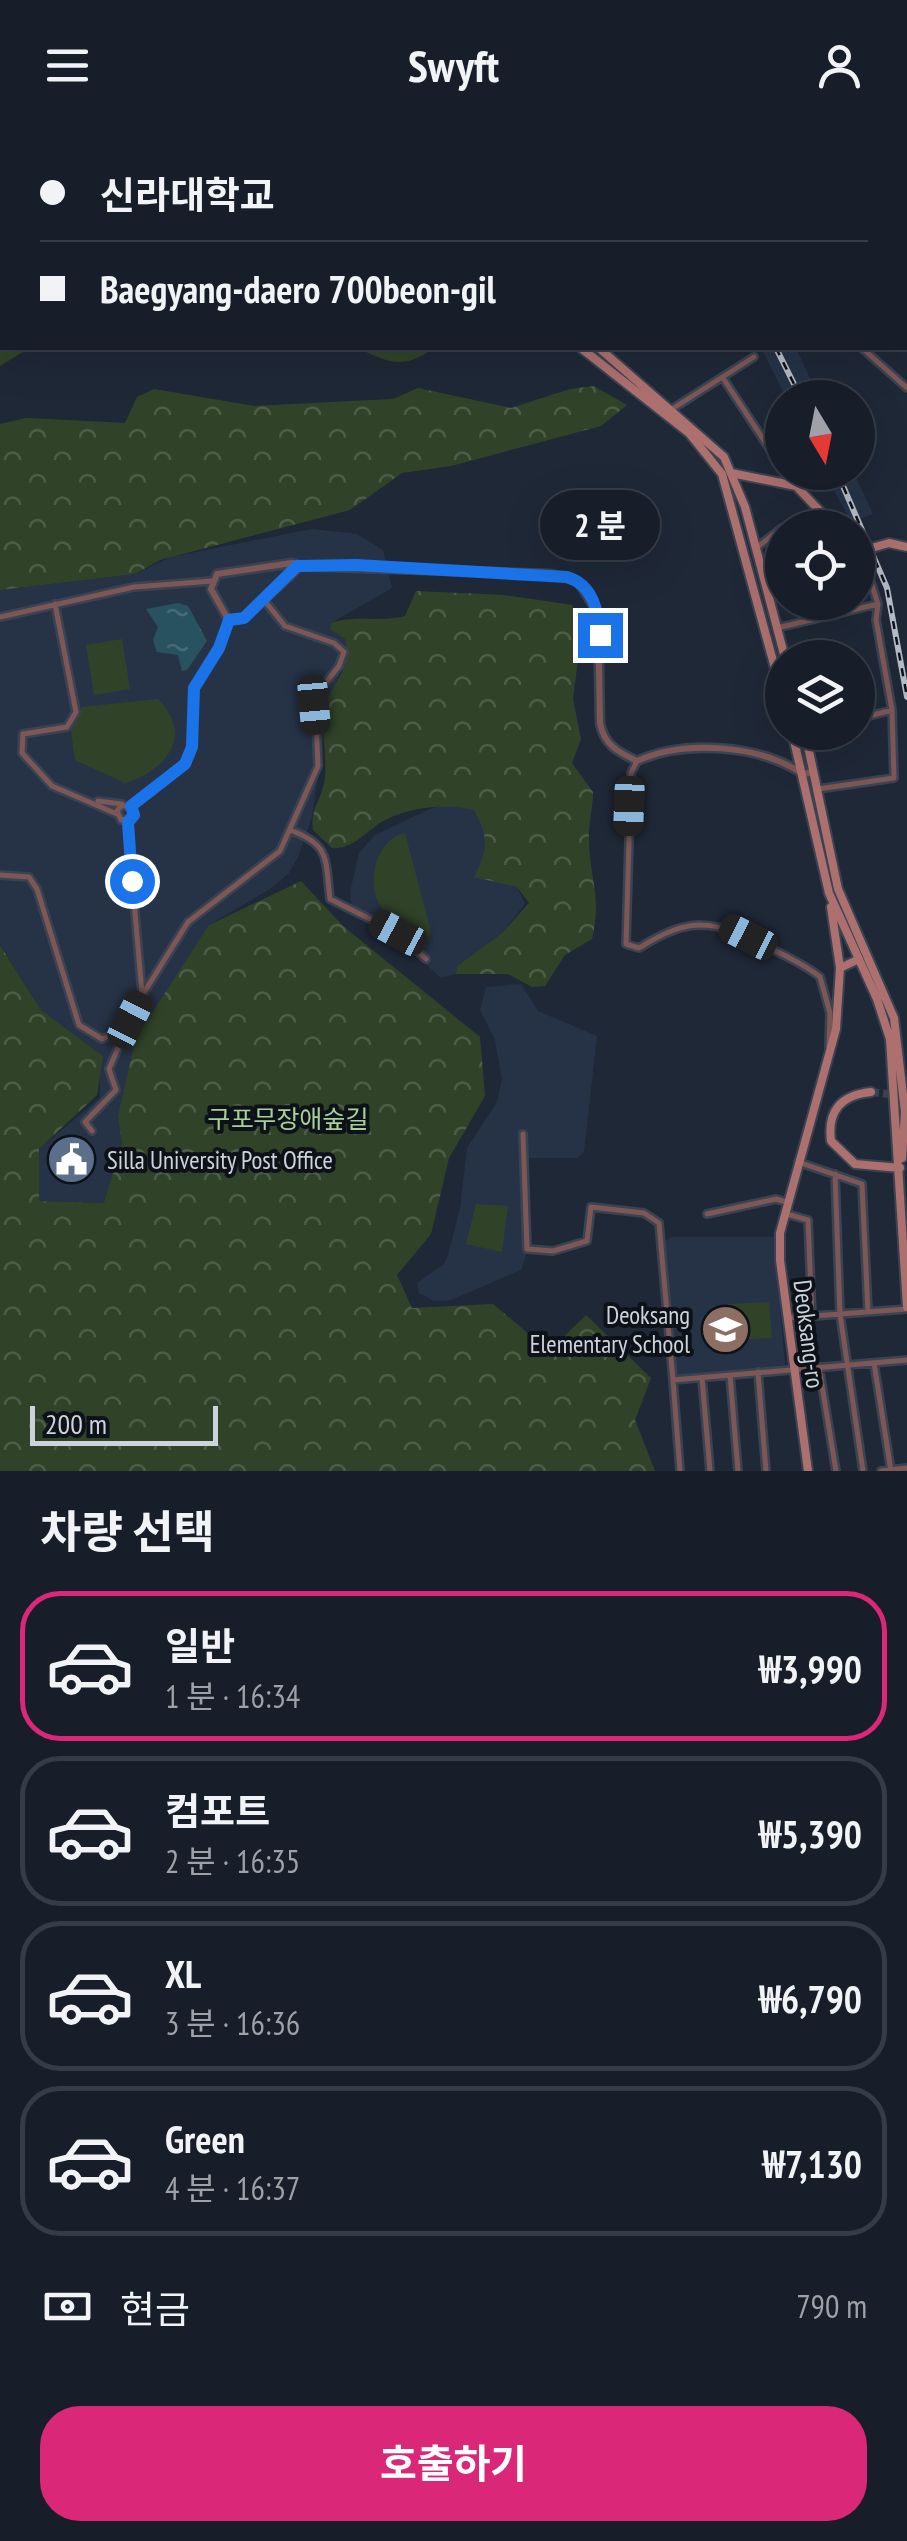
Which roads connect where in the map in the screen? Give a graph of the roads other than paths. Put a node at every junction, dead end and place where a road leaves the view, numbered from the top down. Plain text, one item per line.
1 (584, 350) edge
2 (601, 350) edge
3 (865, 350) edge
4 (754, 357) dead end
5 (722, 378) junction
6 (906, 386) edge
7 (672, 409) junction
8 (765, 443) edge
9 (734, 473) junction
10 (722, 474) junction
11 (765, 479) edge
12 (795, 490) edge
13 (817, 510) edge
14 (765, 541) edge
15 (875, 546) edge
16 (907, 547) edge
17 (756, 548) junction
18 (297, 566) junction
19 (212, 581) junction
20 (875, 595) edge
21 (262, 598) junction
22 (55, 604) junction
23 (878, 604) junction
24 (875, 605) edge
25 (0, 617) edge
26 (229, 620) junction
27 (810, 620) edge
28 (777, 628) junction
29 (767, 640) edge
30 (780, 640) edge
31 (892, 710) junction
32 (875, 715) edge
33 (797, 750) edge
34 (809, 750) edge
35 (638, 761) junction
36 (814, 772) junction
37 (803, 774) junction
38 (818, 789) junction
39 (91, 801) junction
40 (128, 805) junction
41 (118, 814) junction
42 (128, 822) junction
43 (290, 830) junction
44 (0, 874) edge
45 (829, 893) junction
46 (426, 959) dead end
47 (857, 960) junction
48 (840, 968) junction
49 (142, 995) junction
50 (130, 1020) junction
51 (830, 1051) junction
52 (871, 1092) tunnel mouth
53 (92, 1131) dead end
54 (523, 1134) dead end
55 (798, 1162) junction
56 (900, 1168) junction
57 (835, 1174) junction
58 (786, 1202) junction
59 (708, 1214) dead end
60 (784, 1214) junction
61 (907, 1308) edge
62 (868, 1312) junction
63 (840, 1314) junction
64 (812, 1316) junction
65 (788, 1318) junction
66 (907, 1360) edge
67 (874, 1362) junction
68 (846, 1365) junction
69 (819, 1367) junction
70 (794, 1369) junction
71 (758, 1372) junction
72 (730, 1375) junction
73 (702, 1378) junction
74 (673, 1380) junction
75 (907, 1468) edge
76 (890, 1470) edge
77 (680, 1471) edge
78 (710, 1471) edge
79 (738, 1471) edge
80 (766, 1471) edge
81 (808, 1471) edge
82 (836, 1471) edge
83 (863, 1471) edge
84 (881, 1471) edge

1 - 10 main road
2 - 7 main road
3 - 6 street
4 - 5 street
5 - 7 street
5 - 8 street
7 - 9 main road
9 - 10 main road
9 - 11 main road
9 - 17 main road
10 - 29 main road
12 - 13 main road
14 - 17 street
15 - 16 main road
17 - 28 main road
18 - 19 street
18 - 21 street
18 - 35 street
19 - 22 street
19 - 26 street
20 - 23 street
21 - 26 street
21 - 43 street
22 - 25 street
22 - 39 street
23 - 24 street
23 - 31 street
26 - 40 street
27 - 28 street
28 - 30 main road
31 - 32 street
31 - 38 street
33 - 37 main road
34 - 36 main road
35 - 37 street
35 - 51 street, Deoksang-ro
36 - 37 street
36 - 38 main road
37 - 45 main road
38 - 56 main road
39 - 40 street
39 - 41 street
40 - 41 street
40 - 42 street
41 - 42 street
42 - 49 street
43 - 46 street
43 - 49 street
44 - 50 street
45 - 47 main road
45 - 48 main road, Deoksang-ro
47 - 48 main road
47 - 56 main road
48 - 51 main road, Deoksang-ro
49 - 50 street
50 - 53 street
51 - 55 main road, Deoksang-ro
52 - 56 main road
54 - 74 street
55 - 57 street
55 - 58 main road, Deoksang-ro
56 - 61 main road
57 - 62 street
57 - 63 street
58 - 59 street
58 - 60 main road, Deoksang-ro
60 - 64 street
60 - 65 main road, Deoksang-ro
61 - 62 street
62 - 63 street
63 - 64 street
63 - 68 street
64 - 65 street
65 - 70 main road, Deoksang-ro
66 - 67 street
67 - 68 street
67 - 76 street
68 - 69 street
68 - 83 street
69 - 70 street
69 - 82 street
70 - 71 street
70 - 81 main road, Deoksang-ro
71 - 72 street
71 - 80 street
72 - 73 street
72 - 79 street
73 - 74 street
73 - 78 street
74 - 77 street
75 - 76 street
76 - 84 street

